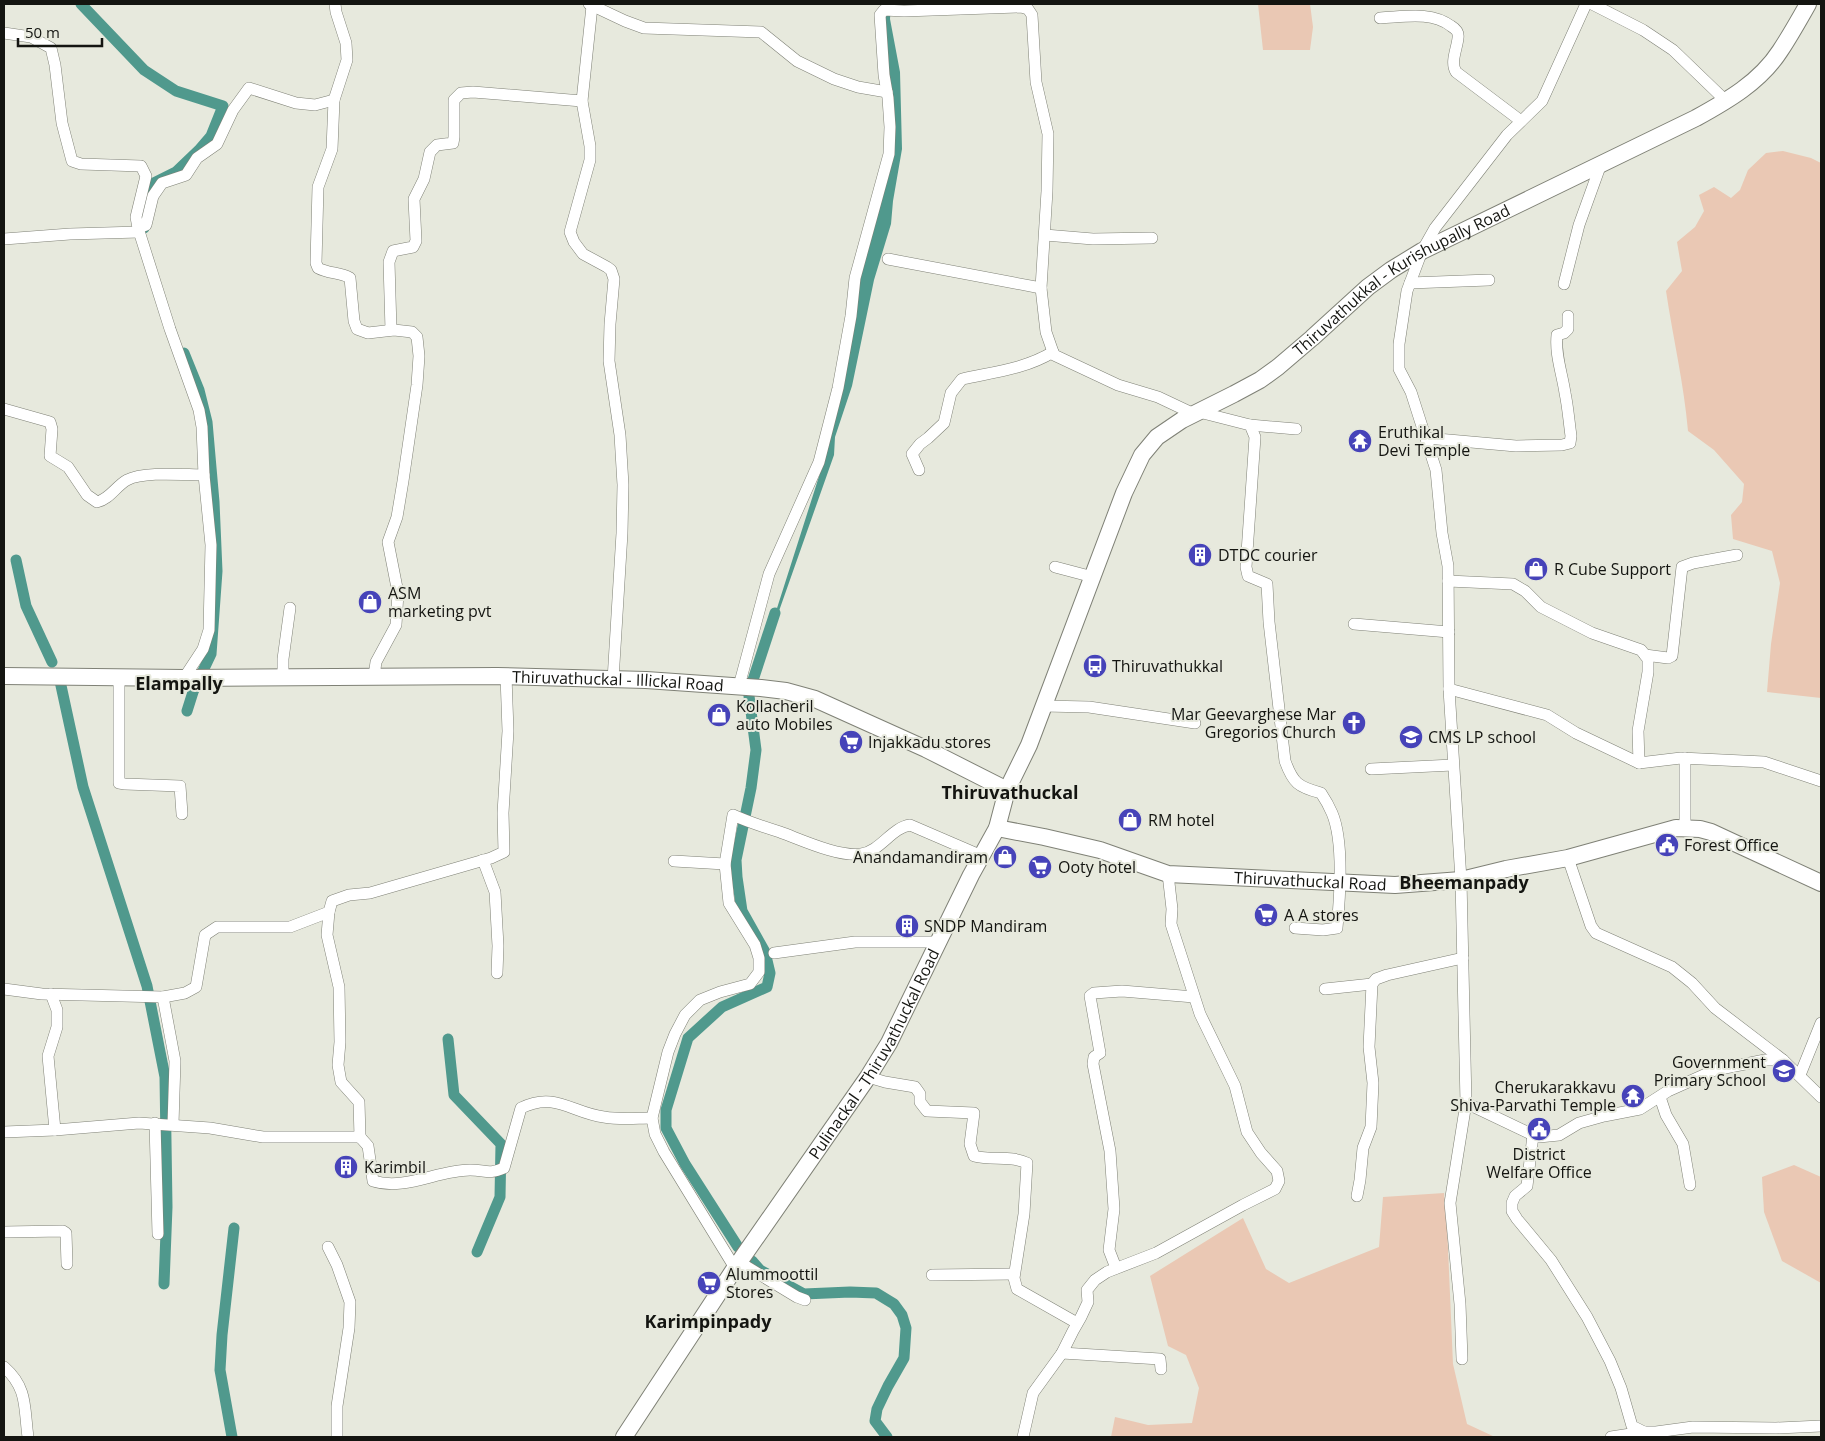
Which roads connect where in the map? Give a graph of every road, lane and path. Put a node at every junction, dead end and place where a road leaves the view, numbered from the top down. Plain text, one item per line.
1 (335, 4) edge
2 (1808, 4) edge
3 (590, 5) edge
4 (1584, 5) edge
5 (897, 9) edge
6 (1380, 18) dead end
7 (4, 33) edge
8 (887, 92) junction
9 (334, 100) junction
10 (582, 101) junction
11 (1726, 101) junction
12 (1521, 121) junction
13 (1601, 164) junction
14 (141, 228) junction
15 (1045, 235) junction
16 (1152, 238) dead end
17 (4, 239) edge
18 (1422, 251) junction
19 (888, 259) dead end
20 (1489, 280) dead end
21 (1410, 283) junction
22 (1564, 284) dead end
23 (1041, 288) junction
24 (1568, 316) dead end
25 (391, 330) junction
26 (1053, 352) junction
27 (4, 409) edge
28 (1196, 413) junction
29 (1250, 425) junction
30 (1296, 429) dead end
31 (1426, 438) junction
32 (919, 470) dead end
33 (204, 475) junction
34 (1737, 555) dead end
35 (1055, 567) dead end
36 (1094, 577) junction
37 (1448, 581) junction
38 (290, 608) dead end
39 (1354, 624) dead end
40 (1449, 632) junction
41 (1644, 655) junction
42 (4, 676) edge
43 (374, 676) junction
44 (506, 676) junction
45 (283, 677) junction
46 (119, 678) junction
47 (195, 678) junction
48 (613, 680) junction
49 (741, 687) junction
50 (1449, 689) junction
51 (1044, 706) junction
52 (1196, 724) dead end
53 (1685, 758) junction
54 (1639, 763) junction
55 (1453, 765) junction
56 (1371, 768) dead end
57 (1821, 782) edge
58 (1007, 790) junction
59 (182, 814) dead end
60 (998, 828) junction
61 (1685, 828) junction
62 (982, 856) junction
63 (1568, 858) junction
64 (483, 860) junction
65 (674, 861) dead end
66 (725, 864) junction
67 (1168, 874) junction
68 (1460, 880) junction
69 (1821, 882) edge
70 (1339, 883) junction
71 (329, 912) junction
72 (1295, 928) dead end
73 (938, 942) junction
74 (774, 953) dead end
75 (1463, 958) junction
76 (497, 972) dead end
77 (1372, 984) junction
78 (4, 989) edge
79 (1325, 989) dead end
80 (51, 994) junction
81 (153, 997) junction
82 (1194, 997) junction
83 (1821, 1023) edge
84 (1783, 1060) junction
85 (1800, 1075) junction
86 (868, 1078) junction
87 (1660, 1097) junction
88 (1821, 1098) edge
89 (1466, 1103) junction
90 (652, 1118) junction
91 (156, 1123) junction
92 (173, 1124) junction
93 (55, 1130) junction
94 (4, 1132) edge
95 (1532, 1135) junction
96 (360, 1137) junction
97 (1690, 1185) dead end
98 (1357, 1196) dead end
99 (4, 1232) edge
100 (158, 1234) dead end
101 (328, 1248) dead end
102 (742, 1259) junction
103 (67, 1264) dead end
104 (1116, 1268) junction
105 (1014, 1274) junction
106 (932, 1275) dead end
107 (805, 1300) dead end
108 (1077, 1323) junction
109 (1062, 1352) junction
110 (1462, 1359) dead end
111 (4, 1367) edge
112 (1161, 1370) dead end
113 (1821, 1426) edge
114 (1644, 1432) junction
115 (1701, 1432) edge
116 (28, 1437) edge
117 (337, 1437) edge
118 (624, 1437) edge
119 (1023, 1437) edge
120 (1611, 1437) edge

1 - 9 street
2 - 11 main road, Thiruvathukkal - Kurishupally Road
3 - 8 street
3 - 10 street
4 - 11 street
4 - 12 street
5 - 8 street
5 - 15 street
6 - 12 street
7 - 14 street
8 - 49 street
9 - 14 street
9 - 25 street
10 - 25 street
10 - 48 street
11 - 13 main road, Thiruvathukkal - Kurishupally Road
12 - 18 street
13 - 18 main road, Thiruvathukkal - Kurishupally Road
13 - 22 street
14 - 17 street
14 - 33 street
15 - 16 street
15 - 23 street
18 - 21 street
18 - 28 main road, Thiruvathukkal - Kurishupally Road
19 - 23 street
20 - 21 street
21 - 31 street
23 - 26 street
24 - 31 street
25 - 43 street
26 - 28 street
26 - 32 street
27 - 33 street
28 - 29 street
28 - 36 main road, Thiruvathukkal - Kurishupally Road
29 - 30 street
29 - 70 street
31 - 37 street
33 - 47 street
34 - 41 street
35 - 36 street
36 - 51 main road, Thiruvathukkal - Kurishupally Road
37 - 40 street
37 - 41 street
38 - 45 street
39 - 40 street
40 - 50 street
41 - 54 street
42 - 46 main road, Thiruvathuckal - Illickal Road
43 - 44 main road, Thiruvathuckal - Illickal Road
43 - 45 main road, Thiruvathuckal - Illickal Road
44 - 48 main road, Thiruvathuckal - Illickal Road
44 - 64 street
45 - 47 main road, Thiruvathuckal - Illickal Road
46 - 47 main road, Thiruvathuckal - Illickal Road
46 - 59 street
48 - 49 main road, Thiruvathuckal - Illickal Road
49 - 58 main road, Thiruvathuckal - Illickal Road
50 - 54 street
50 - 55 street
51 - 52 street
51 - 58 main road, Pulinackal - Thiruvathuckal Road
53 - 54 street
53 - 57 street
53 - 61 street
55 - 56 street
55 - 68 street
58 - 60 main road, Pulinackal - Thiruvathuckal Road
60 - 62 main road, Pulinackal - Thiruvathuckal Road
60 - 67 main road, Thiruvathuckal Road
61 - 63 main road, Thiruvathuckal Road
61 - 69 main road, Thiruvathuckal Road
62 - 66 street
62 - 73 main road, Pulinackal - Thiruvathuckal Road
63 - 68 main road, Thiruvathuckal Road
63 - 84 street
64 - 71 street
64 - 76 street
65 - 66 street
66 - 90 street
67 - 70 main road, Thiruvathuckal Road
67 - 82 street
68 - 70 main road, Thiruvathuckal Road
68 - 75 street
70 - 72 street
71 - 81 street
71 - 96 street
73 - 74 street
73 - 86 main road, Pulinackal - Thiruvathuckal Road
75 - 77 street
75 - 89 street
77 - 79 street
77 - 98 street
78 - 80 street
80 - 81 street
80 - 93 street
81 - 92 street
82 - 104 street
82 - 104 street
83 - 85 street
84 - 85 street
84 - 87 street
85 - 88 street
86 - 102 main road, Pulinackal - Thiruvathuckal Road
86 - 105 street
87 - 95 street
87 - 97 street
89 - 95 street
89 - 110 street
90 - 96 street
90 - 102 street
91 - 92 street
91 - 93 street
91 - 100 street
92 - 96 street
93 - 94 street
95 - 114 street
99 - 103 street
101 - 117 street
102 - 107 street
102 - 118 main road, Pulinackal - Thiruvathuckal Road
104 - 108 street
105 - 106 street
105 - 108 street
108 - 109 street
109 - 112 street
109 - 119 street
111 - 116 street
113 - 115 street
114 - 115 street
114 - 120 street

